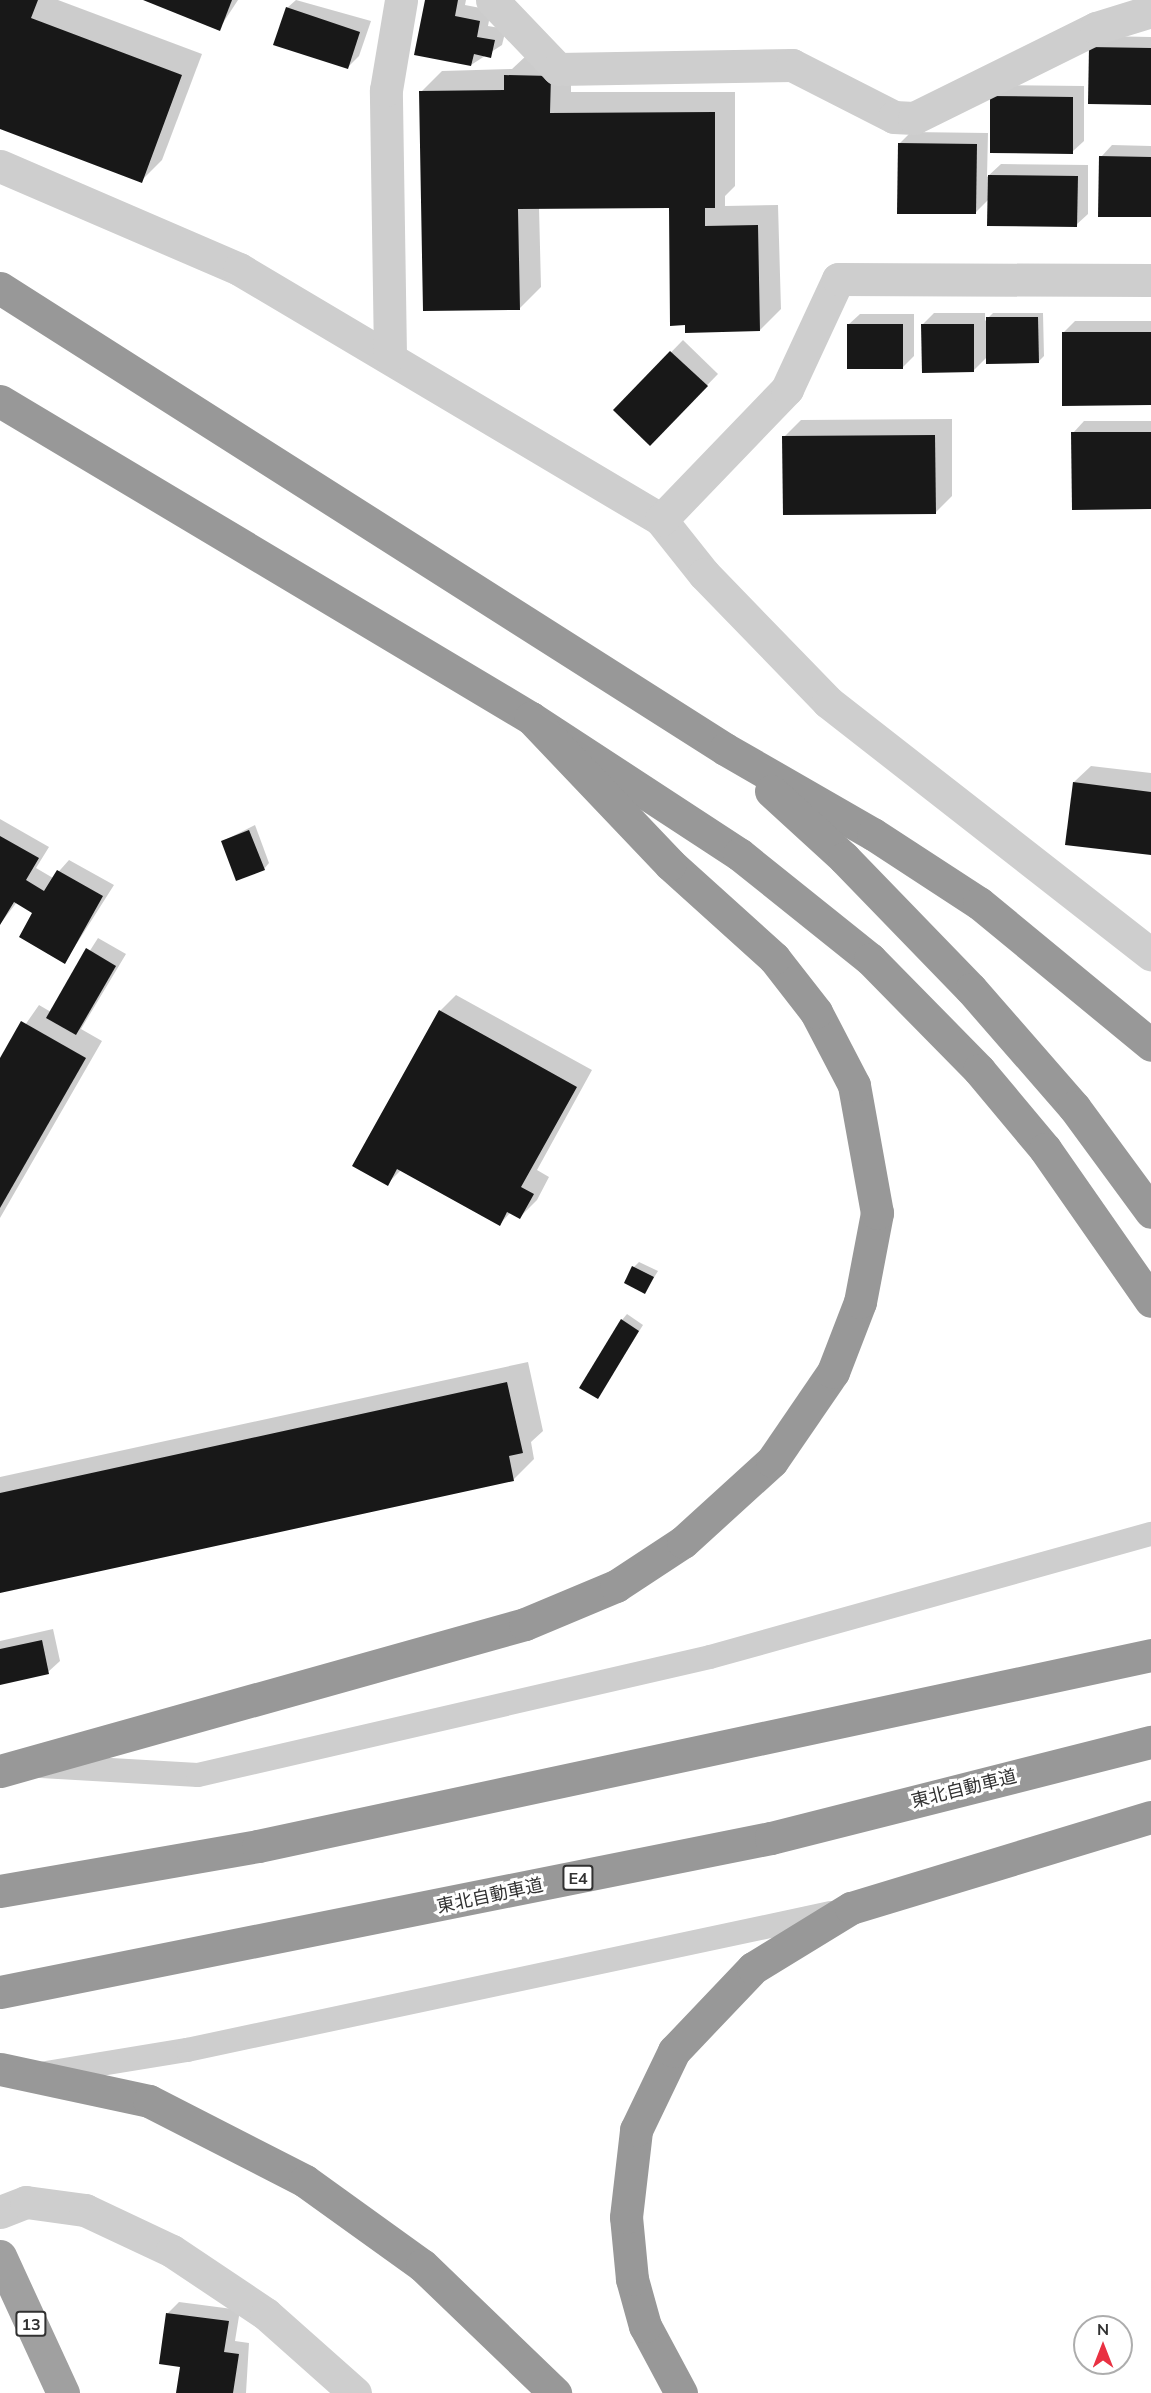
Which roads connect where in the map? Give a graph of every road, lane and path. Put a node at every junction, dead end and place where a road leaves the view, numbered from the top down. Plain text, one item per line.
1 (401, 0) edge
2 (492, 0) edge
3 (1151, 11) edge
4 (0, 166) edge
5 (1151, 280) edge
6 (9, 295) edge
7 (390, 355) junction
8 (3, 404) edge
9 (661, 520) junction
10 (531, 718) junction
11 (725, 749) junction
12 (1151, 954) edge
13 (1151, 1045) edge
14 (1151, 1212) edge
15 (1151, 1301) edge
16 (1149, 1535) edge
17 (1151, 1655) edge
18 (1151, 1742) edge
19 (11, 1768) edge
20 (1151, 1817) edge
21 (0, 1891) edge
22 (851, 1908) junction
23 (0, 1992) edge
24 (0, 2069) edge
25 (39, 2075) junction
26 (0, 2212) edge
27 (0, 2256) edge
28 (63, 2393) edge
29 (355, 2393) edge
30 (555, 2393) edge
31 (681, 2393) edge

1 - 7 street
2 - 3 street
4 - 7 street
5 - 9 street
6 - 11 highway
7 - 9 street
8 - 10 highway
9 - 12 street
10 - 15 highway
10 - 19 highway
11 - 13 highway
11 - 14 highway
16 - 19 lane
17 - 21 highway
18 - 23 highway, 東北自動車道 / E4
20 - 22 highway
22 - 25 lane
22 - 31 highway
24 - 25 highway
25 - 30 highway
26 - 29 street
27 - 28 highway, 13

